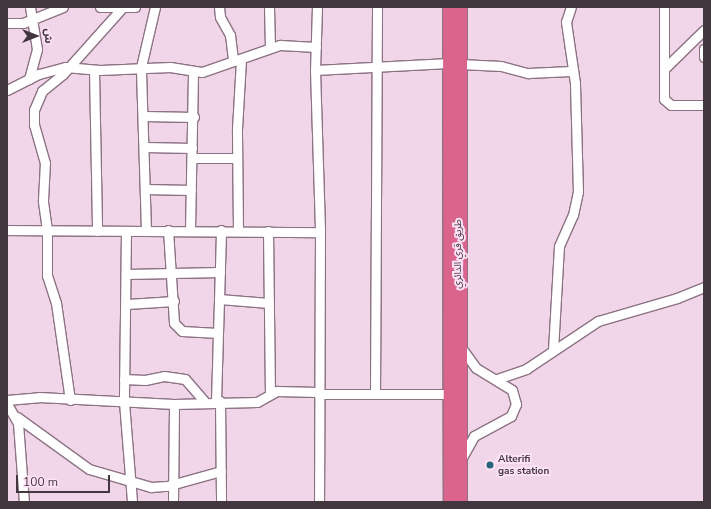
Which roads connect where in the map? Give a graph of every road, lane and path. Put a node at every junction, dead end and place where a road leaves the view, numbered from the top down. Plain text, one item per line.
1 (30, 7) edge
2 (63, 7) edge
3 (100, 7) edge
4 (135, 7) edge
5 (155, 7) edge
6 (219, 7) edge
7 (269, 7) edge
8 (316, 7) edge
9 (377, 7) edge
10 (449, 7) edge
11 (460, 7) edge
12 (571, 7) edge
13 (664, 7) edge
14 (122, 8) edge
15 (32, 20) junction
16 (7, 23) edge
17 (704, 30) edge
18 (316, 47) junction
19 (270, 48) junction
20 (704, 49) edge
21 (704, 57) edge
22 (237, 60) junction
23 (455, 64) junction
24 (377, 66) junction
25 (68, 67) junction
26 (141, 67) junction
27 (664, 69) junction
28 (94, 70) junction
29 (315, 70) junction
30 (571, 71) junction
31 (193, 72) junction
32 (30, 79) junction
33 (7, 90) edge
34 (704, 105) edge
35 (144, 116) junction
36 (194, 117) junction
37 (145, 147) junction
38 (192, 148) junction
39 (192, 158) junction
40 (237, 158) junction
41 (146, 189) junction
42 (191, 190) junction
43 (7, 230) edge
44 (47, 230) junction
45 (126, 230) junction
46 (146, 230) junction
47 (168, 230) junction
48 (190, 230) junction
49 (221, 230) junction
50 (238, 230) junction
51 (97, 231) junction
52 (268, 231) junction
53 (320, 232) junction
54 (220, 272) junction
55 (172, 273) junction
56 (126, 274) junction
57 (704, 287) edge
58 (219, 299) junction
59 (174, 302) junction
60 (269, 303) junction
61 (127, 304) junction
62 (218, 333) junction
63 (460, 345) junction
64 (553, 350) junction
65 (498, 379) junction
66 (124, 380) junction
67 (318, 393) junction
68 (270, 394) junction
69 (375, 394) junction
70 (450, 394) junction
71 (7, 400) edge
72 (70, 400) junction
73 (204, 401) junction
74 (218, 401) junction
75 (124, 402) junction
76 (7, 404) edge
77 (174, 404) junction
78 (17, 417) junction
79 (460, 463) junction
80 (221, 471) junction
81 (128, 478) junction
82 (173, 483) junction
83 (24, 502) edge
84 (132, 502) edge
85 (173, 502) edge
86 (220, 502) edge
87 (319, 502) edge
88 (450, 502) edge
89 (460, 502) edge

1 - 15 street
2 - 15 street
3 - 14 street
4 - 14 street
5 - 26 street
6 - 22 street
7 - 19 street
8 - 18 street
9 - 24 street
10 - 23 highway, طريق قري الدائري
11 - 23 highway, طريق قري الدائري
12 - 30 street
13 - 27 street
14 - 25 street
15 - 16 street
15 - 32 street
17 - 27 street
18 - 19 street
18 - 29 street
19 - 22 street
20 - 21 street
22 - 31 street
22 - 40 street
23 - 24 street
23 - 30 street
23 - 63 highway, طريق قري الدائري
23 - 70 highway, طريق قري الدائري
24 - 29 street
24 - 69 street
25 - 28 street
25 - 32 street
25 - 44 street
26 - 28 street
26 - 31 street
26 - 35 street
27 - 34 street
28 - 51 street
29 - 53 street
30 - 64 street
31 - 36 street
32 - 33 street
35 - 36 street
35 - 37 street
36 - 38 street
37 - 38 street
37 - 41 street
38 - 39 street
39 - 40 street
39 - 42 street
40 - 50 street
41 - 42 street
41 - 46 street
42 - 48 street
43 - 44 street
44 - 51 street
44 - 72 street
45 - 46 street
45 - 51 street
45 - 56 street
46 - 47 street
47 - 48 street
47 - 55 street
48 - 49 street
49 - 50 street
49 - 54 street
50 - 52 street
52 - 53 street
52 - 60 street
53 - 67 street
54 - 55 street
54 - 58 street
55 - 56 street
55 - 59 street
56 - 61 street
57 - 64 street
58 - 60 street
58 - 62 street
59 - 61 street
59 - 62 street
60 - 68 street
61 - 66 street
62 - 74 street
63 - 65 street
63 - 79 highway, طريق قري الدائري
64 - 65 street
65 - 79 street
66 - 73 street
66 - 75 street
67 - 68 street
67 - 69 street
67 - 87 street
68 - 74 street
69 - 70 street
70 - 88 highway, طريق قري الدائري
71 - 72 street
72 - 75 street
73 - 74 street
73 - 77 street
74 - 80 street
75 - 77 street
75 - 81 street
76 - 78 street
77 - 82 street
78 - 81 street
78 - 83 street
79 - 89 highway, طريق قري الدائري
80 - 82 street
80 - 86 street
81 - 82 street
81 - 84 street
82 - 85 street

